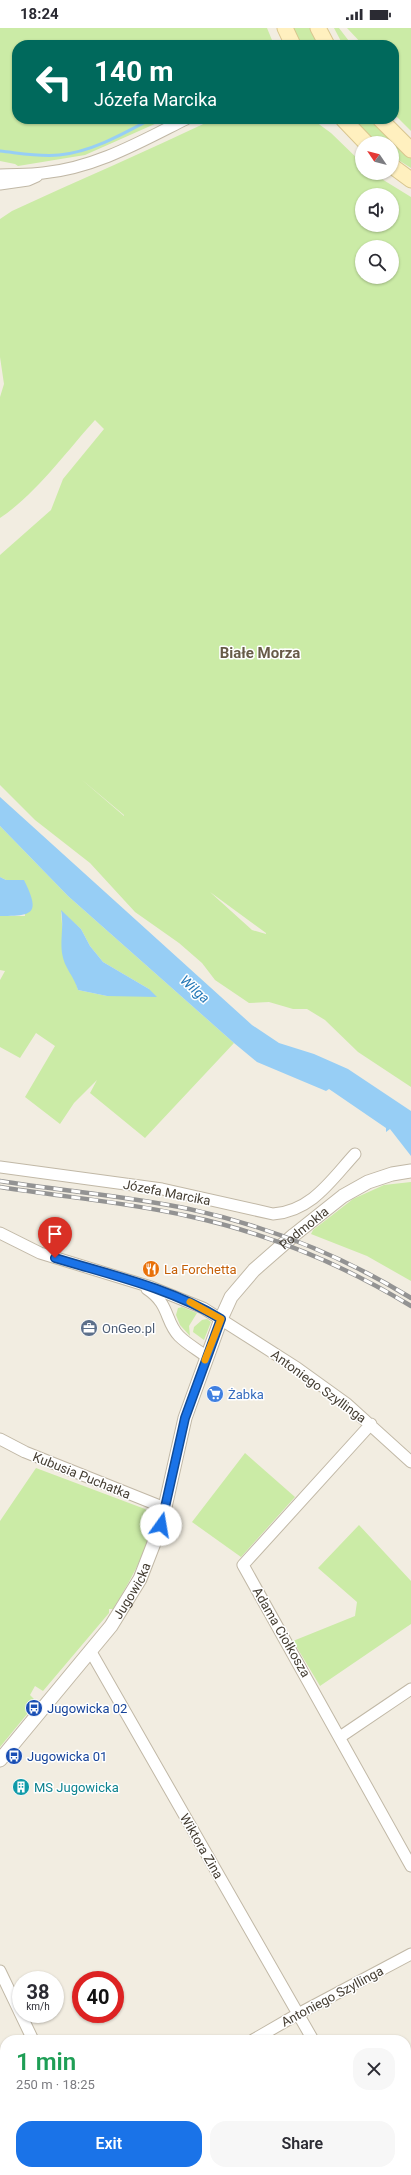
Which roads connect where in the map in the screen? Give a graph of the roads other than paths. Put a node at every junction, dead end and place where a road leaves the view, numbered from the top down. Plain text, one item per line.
1 (318, 28) edge
2 (324, 40) edge
3 (176, 124) edge
4 (348, 124) edge
5 (385, 124) edge
6 (359, 136) edge
7 (411, 150) edge
8 (399, 171) edge
9 (43, 173) junction
10 (0, 175) edge
11 (411, 180) edge
12 (0, 184) edge
13 (356, 1154) dead end
14 (0, 1167) edge
15 (408, 1171) edge
16 (315, 1198) junction
17 (324, 1210) junction
18 (0, 1233) edge
19 (138, 1283) junction
20 (184, 1300) junction
21 (168, 1314) junction
22 (221, 1319) junction
23 (207, 1357) junction
24 (371, 1424) junction
25 (0, 1439) edge
26 (411, 1462) edge
27 (165, 1508) junction
28 (91, 1652) junction
29 (411, 1689) edge
30 (340, 1737) junction
31 (0, 1760) edge
32 (411, 1866) edge
33 (411, 1954) edge
34 (0, 1971) edge
35 (298, 2014) junction
36 (30, 2035) edge
37 (262, 2035) edge
38 (310, 2035) edge

1 - 2 main road
3 - 9 street
4 - 6 main road
5 - 7 main road
8 - 11 main road
9 - 10 street
9 - 12 street
13 - 16 street
14 - 16 street, Józefa Marcika
15 - 17 street, Podmokła
16 - 17 street
17 - 22 street, Podmokła
18 - 19 street
19 - 20 street
19 - 21 street
20 - 21 street
20 - 22 street
21 - 23 street
22 - 23 street, Jugowicka
22 - 24 street, Antoniego Szyllinga
23 - 27 street, Jugowicka
24 - 26 street, Antoniego Szyllinga
24 - 30 street, Adama Ciołkosza
25 - 27 street, Kubusia Puchatka
27 - 28 street, Jugowicka
28 - 31 street, Jugowicka
28 - 35 street, Wiktora Zina
29 - 30 street
30 - 32 street, Adama Ciołkosza
33 - 35 street, Antoniego Szyllinga
34 - 36 street
35 - 37 street, Antoniego Szyllinga
35 - 38 street, Wiktora Zina

